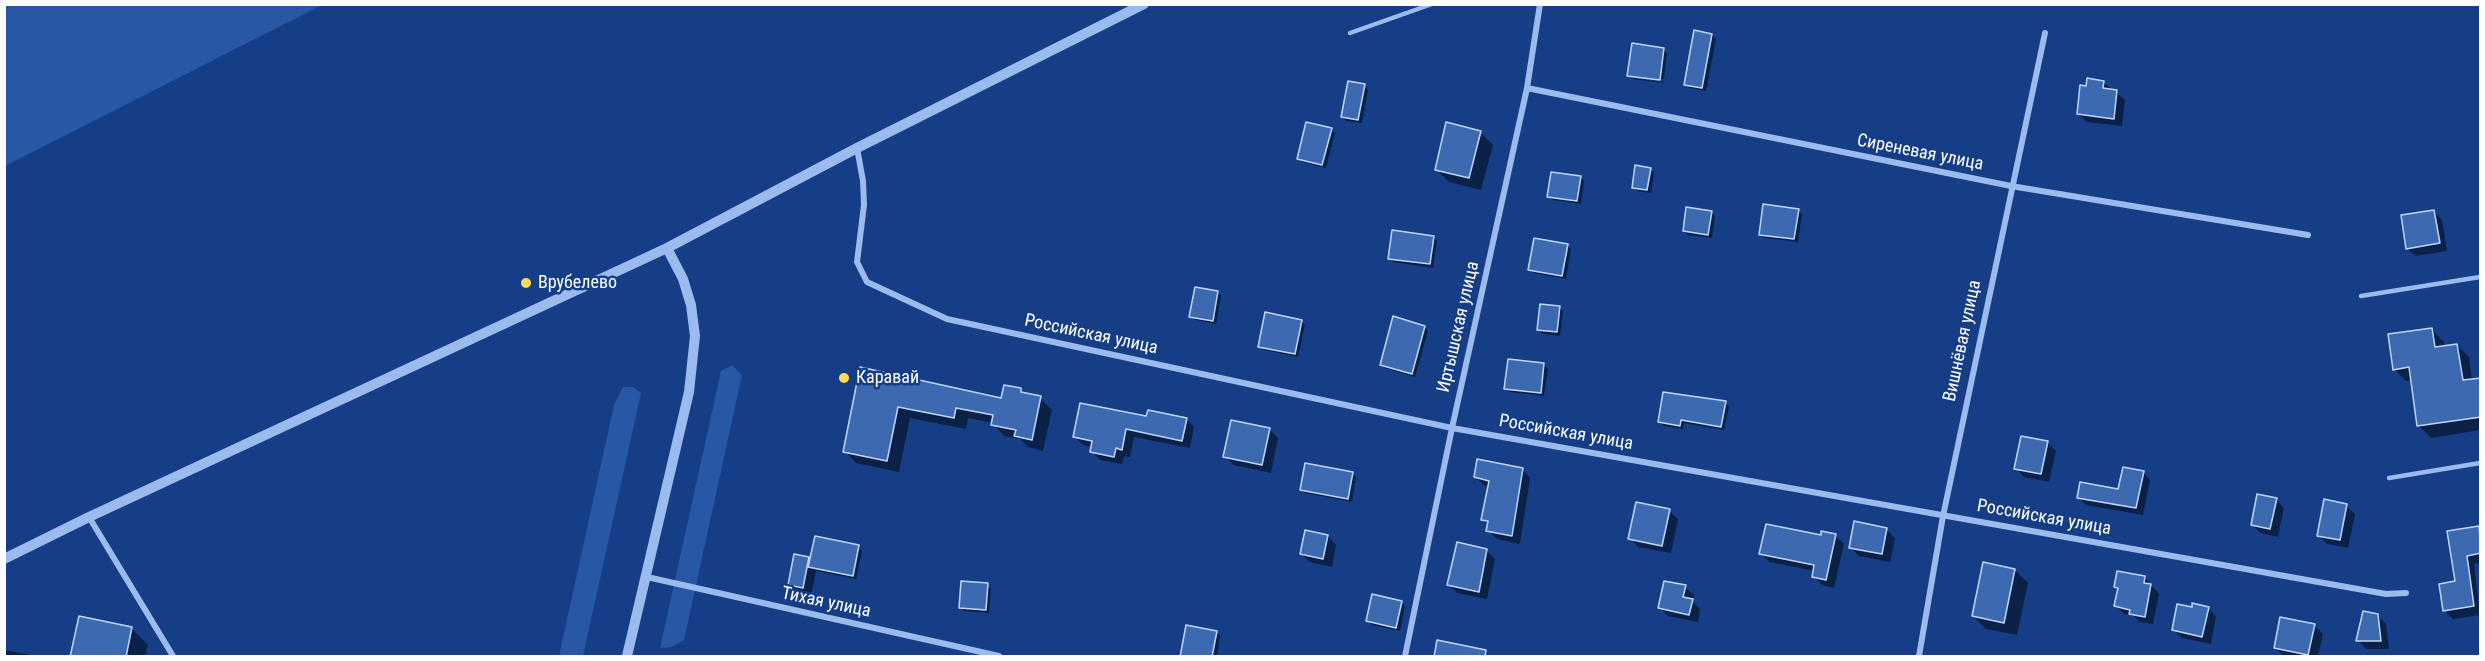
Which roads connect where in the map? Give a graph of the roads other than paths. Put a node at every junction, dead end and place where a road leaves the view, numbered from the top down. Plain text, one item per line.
1 (1144, 4) edge
2 (1432, 4) edge
3 (1540, 4) edge
4 (1350, 33) dead end
5 (2045, 33) dead end
6 (1527, 88) junction
7 (857, 148) junction
8 (2011, 186) junction
9 (2308, 235) dead end
10 (667, 248) junction
11 (2481, 278) edge
12 (2361, 296) dead end
13 (1452, 428) junction
14 (2481, 463) edge
15 (2389, 478) dead end
16 (1943, 516) junction
17 (89, 517) junction
18 (4, 559) edge
19 (647, 577) junction
20 (2406, 593) dead end
21 (173, 657) edge
22 (627, 657) edge
23 (999, 657) edge
24 (1405, 657) edge
25 (1919, 657) edge

1 - 7 street
2 - 4 lane
3 - 6 street, Иртышская улица
5 - 8 street, Вишнёвая улица
6 - 8 street, Сиреневая улица
6 - 13 street, Иртышская улица
7 - 10 street
7 - 13 street, Российская улица
8 - 9 street, Сиреневая улица
8 - 16 street, Вишнёвая улица
10 - 17 street
10 - 19 street
11 - 12 lane
13 - 16 street, Российская улица
13 - 24 street, Иртышская улица
14 - 15 lane
16 - 20 street, Российская улица
16 - 25 street, Вишнёвая улица
17 - 18 street
17 - 21 street
19 - 22 street
19 - 23 street, Тихая улица

